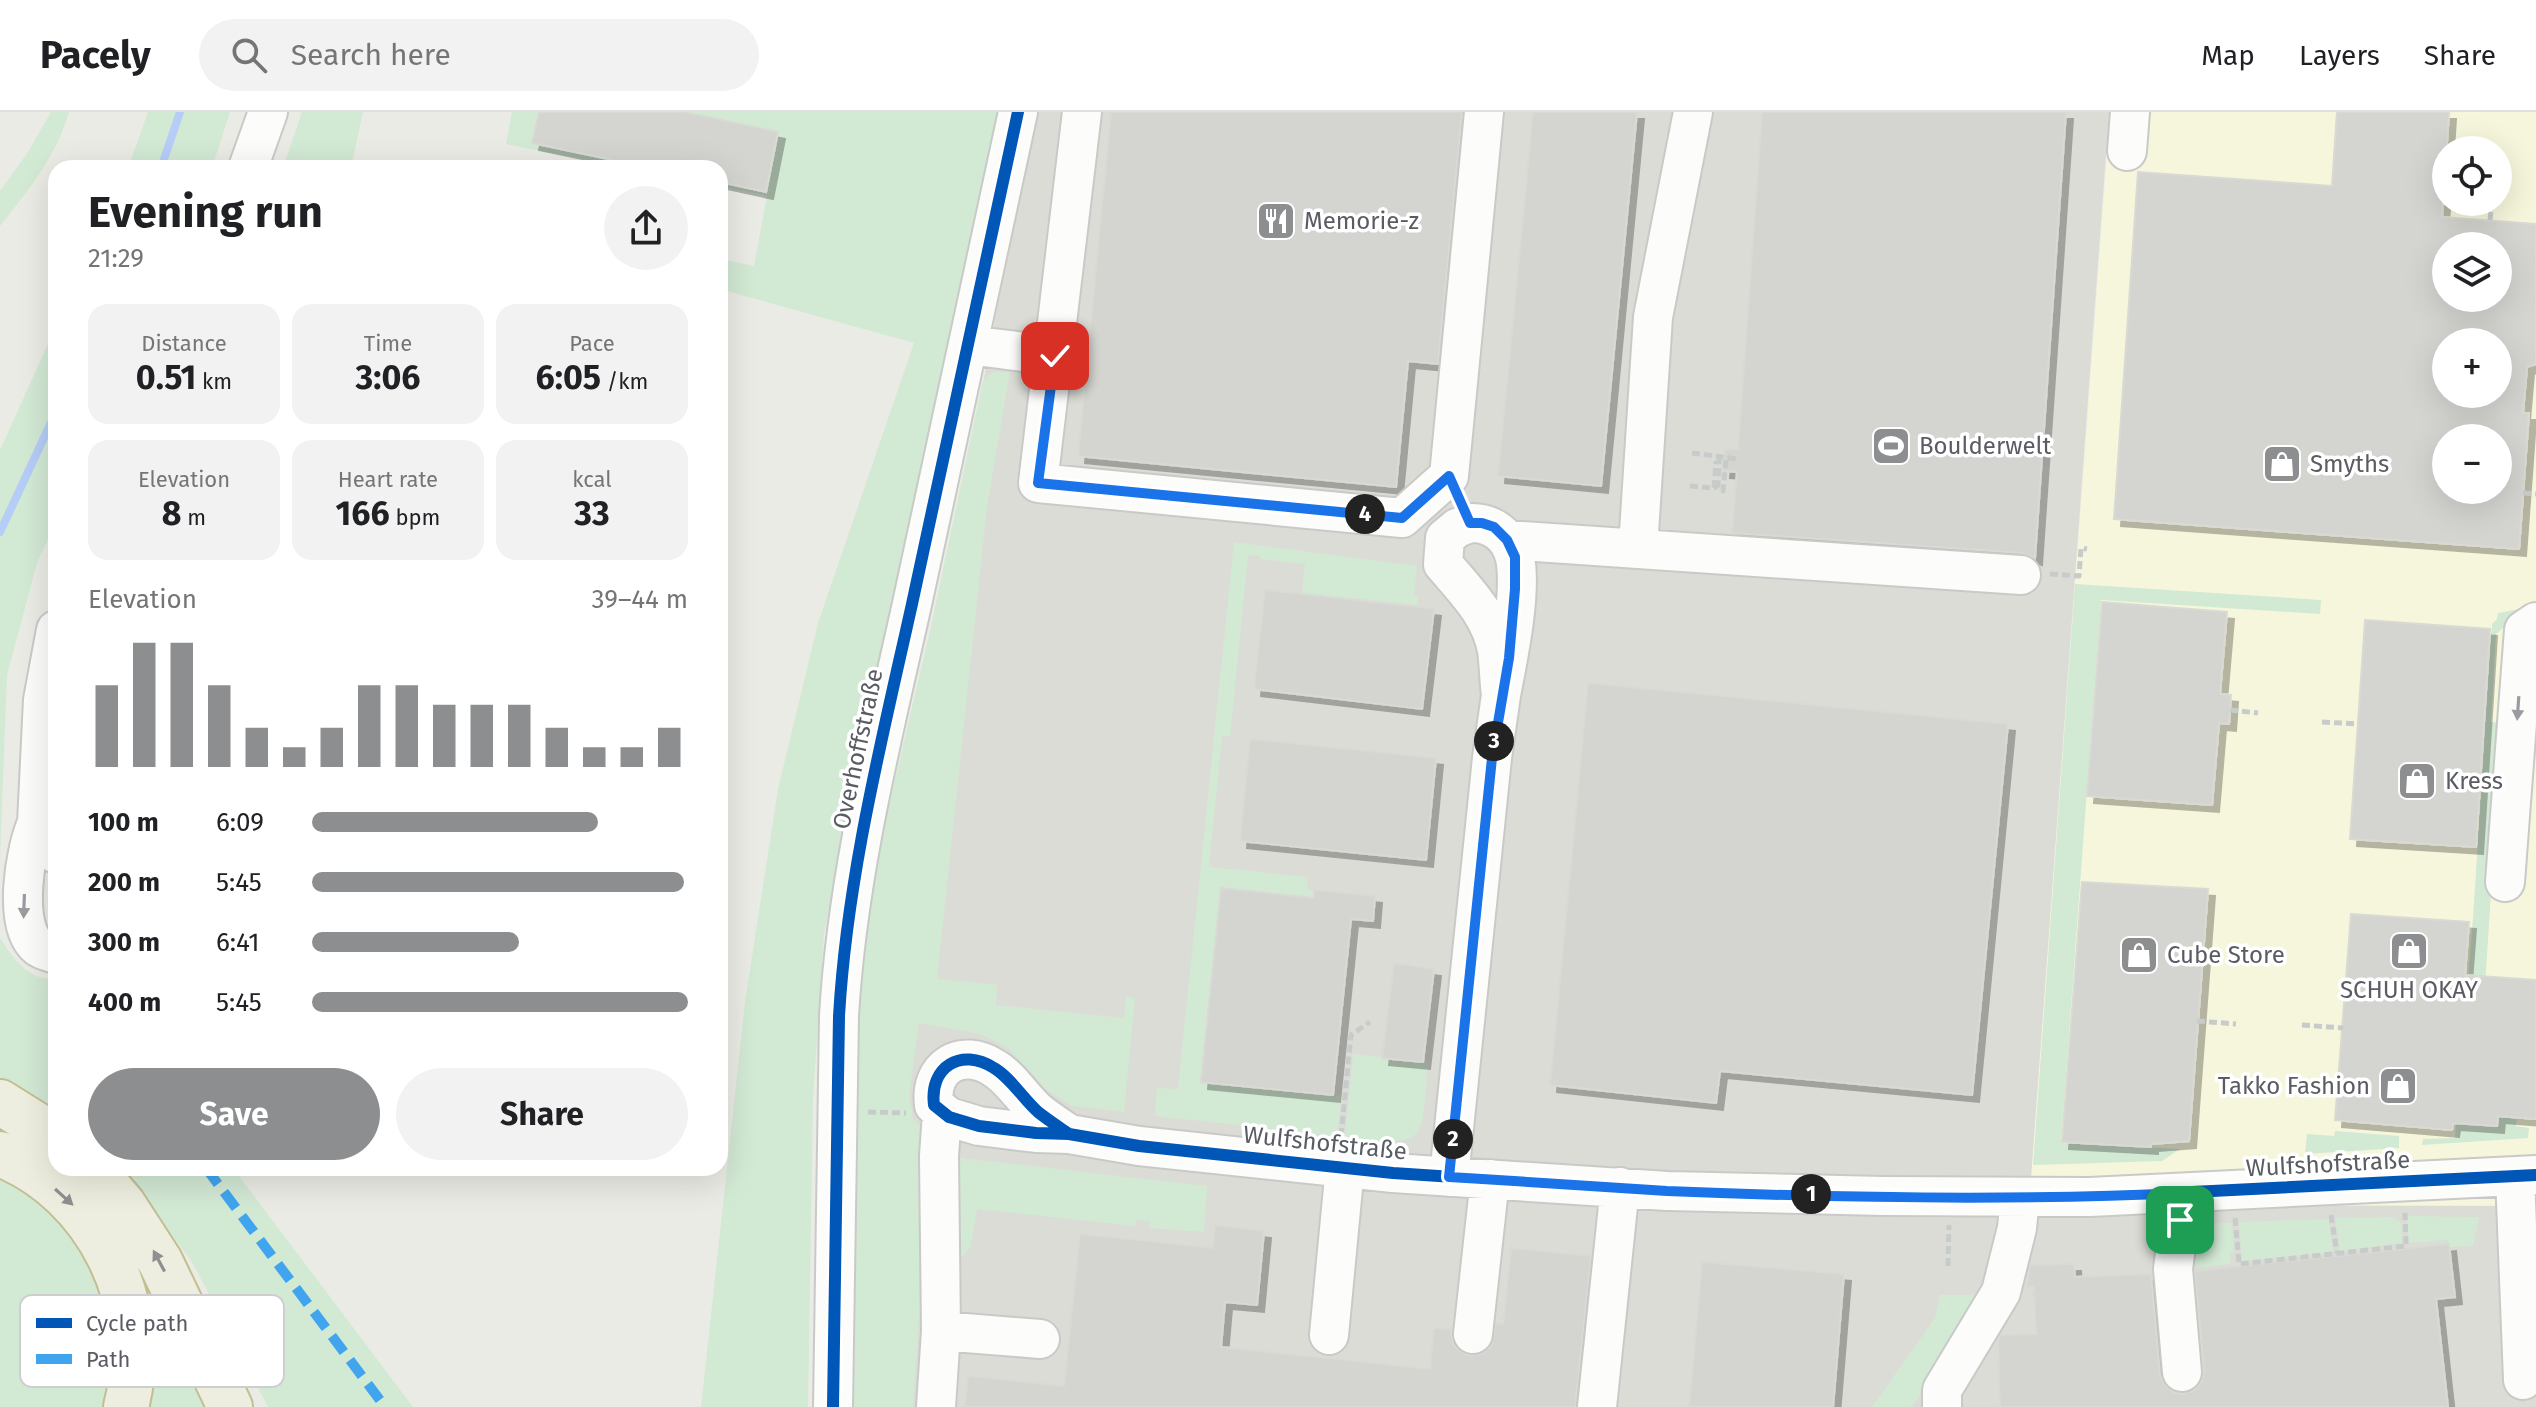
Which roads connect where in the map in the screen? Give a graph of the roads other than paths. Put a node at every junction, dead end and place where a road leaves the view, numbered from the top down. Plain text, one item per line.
1 (268, 112) edge
2 (1018, 112) edge
3 (1082, 112) edge
4 (1484, 112) edge
5 (1693, 112) edge
6 (2130, 112) edge
7 (2127, 151) dead end
8 (251, 160) edge
9 (969, 345) junction
10 (1055, 356) junction
11 (1449, 476) junction
12 (1470, 523) junction
13 (1507, 540) junction
14 (1638, 548) junction
15 (2021, 575) dead end
16 (2536, 622) edge
17 (48, 673) edge
18 (1501, 695) junction
19 (47, 838) edge
20 (2505, 882) dead end
21 (48, 950) edge
22 (0, 1102) edge
23 (930, 1113) junction
24 (48, 1132) edge
25 (1069, 1134) junction
26 (0, 1154) edge
27 (1343, 1154) junction
28 (2531, 1175) edge
29 (99, 1176) edge
30 (1449, 1177) junction
31 (1490, 1179) junction
32 (1620, 1187) junction
33 (2183, 1193) junction
34 (2020, 1197) junction
35 (2528, 1290) edge
36 (123, 1295) edge
37 (175, 1295) edge
38 (941, 1331) junction
39 (1473, 1334) dead end
40 (1329, 1335) dead end
41 (1040, 1339) dead end
42 (2182, 1372) dead end
43 (2523, 1380) dead end
44 (129, 1387) edge
45 (220, 1387) edge
46 (126, 1407) edge
47 (230, 1407) edge
48 (833, 1407) edge
49 (936, 1407) edge
50 (1597, 1407) edge
51 (1942, 1407) edge

1 - 8 street
2 - 9 street, Overhoffstraße
3 - 10 street
4 - 11 street
5 - 14 street
6 - 7 street
9 - 10 street
9 - 48 street, Overhoffstraße
10 - 11 street
11 - 12 street
12 - 13 street
12 - 18 street
13 - 14 street
13 - 18 street
14 - 15 street
16 -> 20 street
17 - 19 street
18 - 30 street
19 -> 21 street
22 - 24 highway
23 - 25 street, Wulfshofstraße
23 - 25 street, Wulfshofstraße
23 - 38 street
25 - 27 street, Wulfshofstraße
26 -> 36 highway
27 - 30 street, Wulfshofstraße
27 - 40 street
28 - 33 street, Wulfshofstraße
28 - 35 street
37 -> 29 highway
30 - 31 street, Wulfshofstraße
31 - 32 street, Wulfshofstraße
31 - 39 street
32 - 34 street, Wulfshofstraße
32 - 50 street
33 - 34 street, Wulfshofstraße
33 - 42 street
34 - 51 street
35 - 43 street
38 - 41 street
38 - 49 street
44 -> 46 highway
47 -> 45 highway

